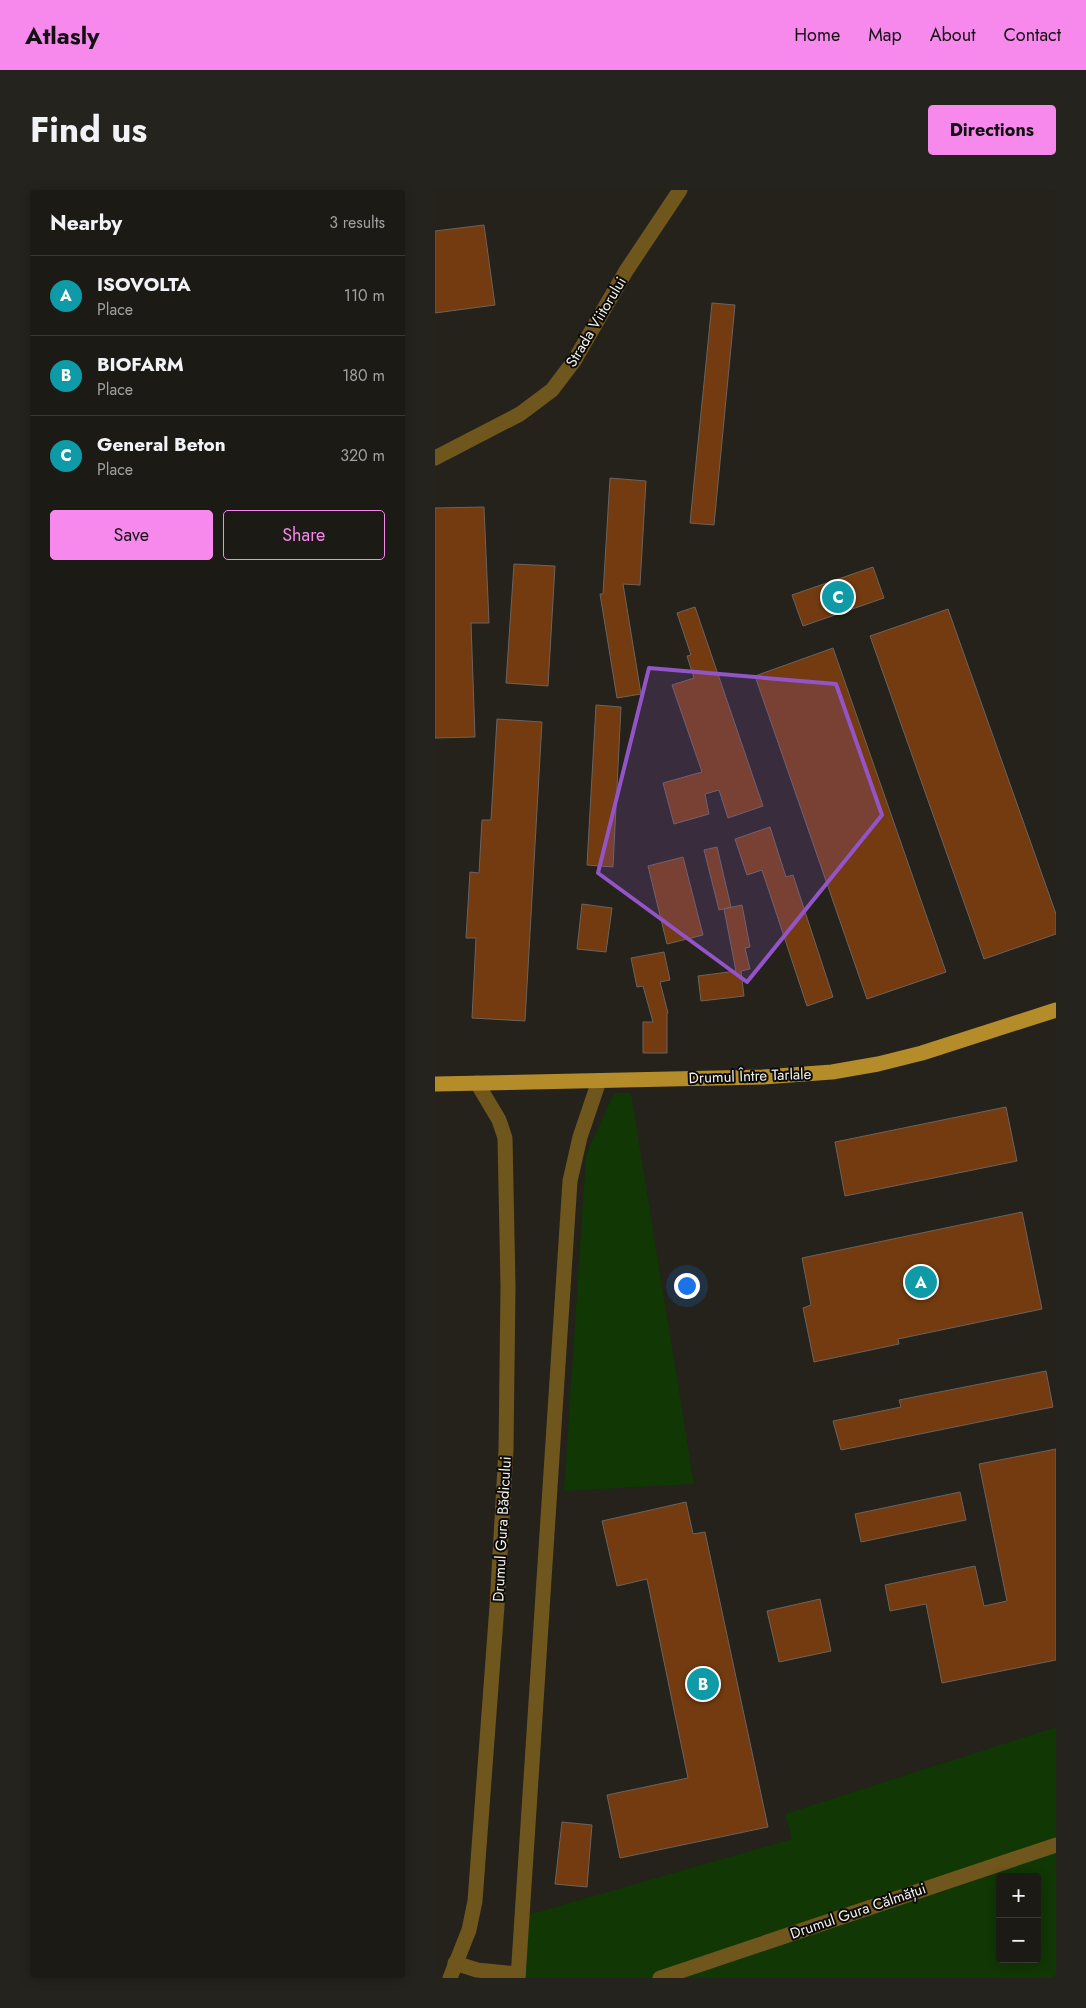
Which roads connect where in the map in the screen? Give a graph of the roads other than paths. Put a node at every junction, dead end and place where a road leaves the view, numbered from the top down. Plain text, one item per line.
1 (680, 190) edge
2 (435, 458) edge
3 (1056, 1010) edge
4 (599, 1081) junction
5 (477, 1083) junction
6 (435, 1084) edge
7 (1056, 1845) edge
8 (455, 1963) junction
9 (518, 1976) edge
10 (450, 1978) edge
11 (660, 1978) edge

1 - 2 street, Strada Viitorului
3 - 4 main road, Drumul Între Tarlale
4 - 5 main road, Drumul Între Tarlale
4 - 9 street
5 - 6 main road, Drumul Între Tarlale
5 - 8 street, Drumul Gura Bădicului
7 - 11 street, Drumul Gura Călmățui
8 - 9 street
8 - 10 street, Drumul Gura Bădicului

